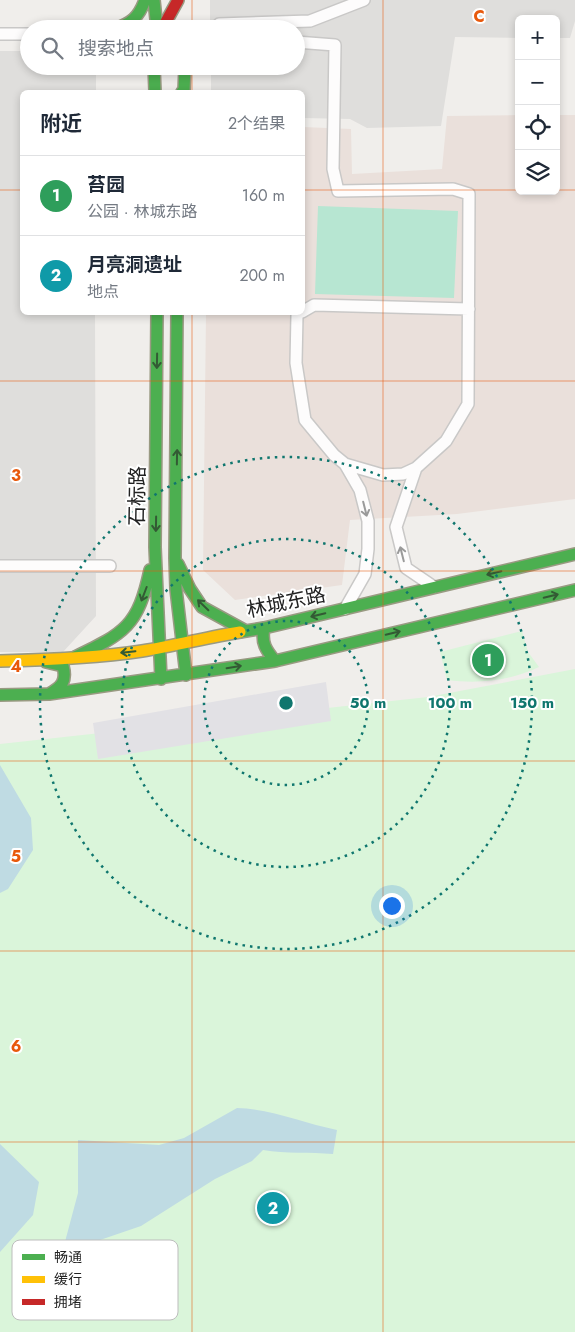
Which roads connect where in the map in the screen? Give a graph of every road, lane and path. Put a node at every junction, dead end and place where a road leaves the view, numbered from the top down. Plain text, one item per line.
1 (151, 0) edge
2 (178, 0) edge
3 (364, 0) edge
4 (133, 20) edge
5 (155, 20) edge
6 (167, 20) edge
7 (305, 21) edge
8 (0, 34) edge
9 (20, 34) edge
10 (305, 43) edge
11 (154, 75) edge
12 (178, 75) edge
13 (185, 75) edge
14 (155, 90) edge
15 (177, 90) edge
16 (184, 90) edge
17 (469, 309) junction
18 (305, 310) edge
19 (157, 315) edge
20 (178, 315) edge
21 (297, 315) edge
22 (345, 464) junction
23 (416, 468) junction
24 (155, 547) junction
25 (575, 554) edge
26 (175, 558) junction
27 (0, 566) edge
28 (110, 566) dead end
29 (434, 587) junction
30 (157, 590) junction
31 (176, 590) junction
32 (575, 590) edge
33 (345, 608) junction
34 (264, 628) junction
35 (244, 630) junction
36 (182, 643) junction
37 (159, 648) junction
38 (73, 658) junction
39 (0, 661) edge
40 (41, 661) junction
41 (275, 661) junction
42 (186, 675) junction
43 (161, 679) junction
44 (49, 694) junction
45 (0, 695) edge

1 - 2 main road
1 - 4 main road
1 - 5 main road
2 - 6 main road
3 - 7 street
8 - 9 street
10 - 17 street
11 - 14 main road
12 - 15 main road
13 - 16 main road
17 - 18 street
17 - 23 street
19 -> 24 main road, 石标路
26 -> 20 main road, 石标路
21 - 22 street
22 - 23 street
22 -> 33 street
29 -> 23 street
24 - 30 main road, 石标路
24 -> 38 main road
25 -> 29 main road, 林城东路
26 - 31 main road, 石标路
35 -> 26 main road
27 - 28 street
29 - 33 main road, 林城东路
30 - 31 main road
30 - 37 main road, 石标路
31 - 36 main road, 石标路
41 -> 32 main road
33 -> 34 main road, 林城东路
34 - 35 main road, 林城东路
34 - 41 main road
35 - 36 main road, 林城东路
36 - 37 main road, 林城东路
36 - 42 main road, 石标路
37 -> 38 main road, 林城东路
37 - 43 main road, 石标路
38 - 40 main road, 林城东路
39 - 40 main road, 林城东路
40 - 44 main road
42 -> 41 main road
42 - 43 main road
43 - 44 main road
44 - 45 main road

